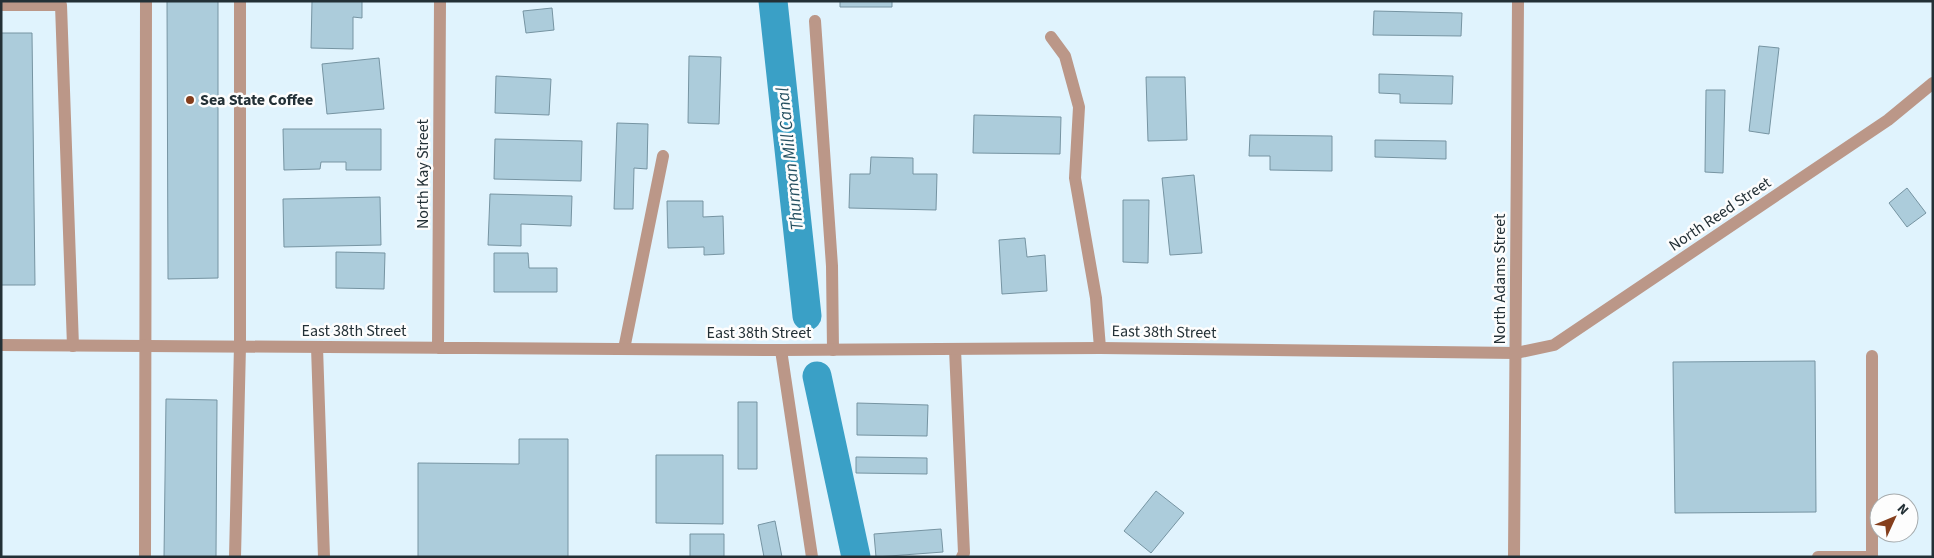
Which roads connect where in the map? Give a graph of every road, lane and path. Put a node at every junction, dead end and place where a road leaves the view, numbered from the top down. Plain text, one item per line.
1 (146, 1) edge
2 (240, 1) edge
3 (440, 1) edge
4 (1518, 1) edge
5 (1, 5) edge
6 (815, 21) dead end
7 (1051, 37) dead end
8 (1933, 83) edge
9 (663, 156) dead end
10 (1, 345) edge
11 (73, 346) junction
12 (146, 346) junction
13 (240, 346) junction
14 (317, 347) junction
15 (438, 348) junction
16 (1100, 348) junction
17 (624, 349) junction
18 (956, 349) junction
19 (781, 350) junction
20 (833, 350) junction
21 (1516, 353) junction
22 (1872, 356) dead end
23 (1872, 556) edge
24 (145, 557) edge
25 (236, 557) edge
26 (324, 557) edge
27 (812, 557) edge
28 (962, 557) edge
29 (1514, 557) edge
30 (1818, 557) edge

1 - 12 street
2 - 13 street
3 - 15 street, North Kay Street
4 - 21 street, North Adams Street
5 - 11 street
6 - 20 street
7 - 16 street
8 - 21 street, North Reed Street
9 - 17 street
10 - 11 street, East 38th Street
11 - 12 street, East 38th Street
12 - 13 street, East 38th Street
12 - 24 street
13 - 14 street, East 38th Street
13 - 25 street
14 - 15 street, East 38th Street
14 - 26 street
15 - 17 street, East 38th Street
16 - 18 street, East 38th Street
16 - 21 street, East 38th Street
17 - 19 street, East 38th Street
18 - 20 street, East 38th Street
18 - 28 street
19 - 20 street, East 38th Street
19 - 27 street
21 - 29 street, North Adams Street
22 - 23 street
23 - 30 street

